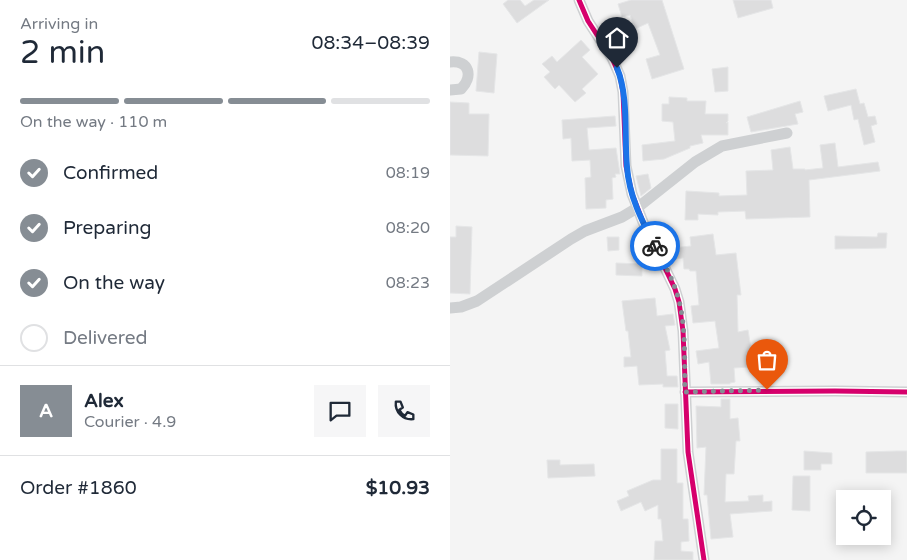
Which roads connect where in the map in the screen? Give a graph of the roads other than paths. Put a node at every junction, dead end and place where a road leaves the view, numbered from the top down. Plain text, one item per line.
1 (579, 0) edge
2 (450, 62) edge
3 (450, 90) edge
4 (787, 133) dead end
5 (637, 208) junction
6 (450, 308) edge
7 (685, 392) junction
8 (907, 392) edge
9 (704, 560) edge

1 - 5 street
2 - 3 street
4 - 5 street
5 - 6 street
5 - 7 street
7 - 8 street
7 - 9 street

